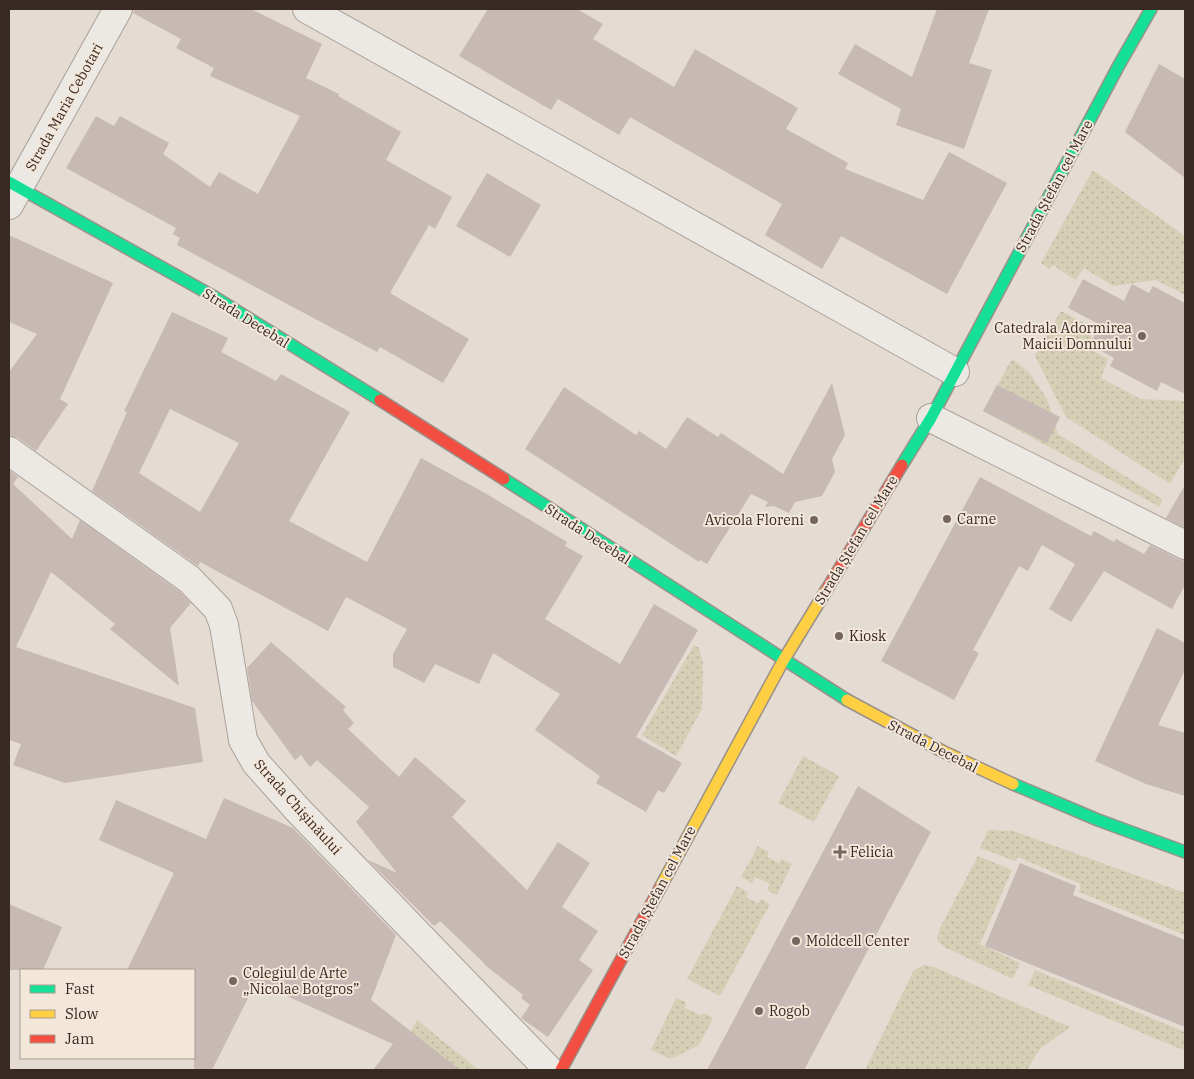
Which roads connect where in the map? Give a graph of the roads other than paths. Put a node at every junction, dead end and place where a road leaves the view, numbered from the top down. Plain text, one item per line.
1 (118, 9) edge
2 (1151, 9) edge
3 (316, 11) edge
4 (12, 191) edge
5 (955, 372) junction
6 (931, 418) junction
7 (9, 451) edge
8 (1185, 545) edge
9 (783, 660) junction
10 (1185, 852) edge
11 (549, 1070) edge
12 (561, 1070) edge

1 - 4 street, Strada Maria Cebotari
2 - 5 main road, Strada Ștefan cel Mare
3 - 5 street
4 - 9 main road, Strada Decebal
5 - 6 main road, Strada Ștefan cel Mare
6 - 8 street
6 - 9 main road, Strada Ștefan cel Mare
7 - 11 street, Strada Chișinăului
9 - 10 main road, Strada Decebal
9 - 12 main road, Strada Ștefan cel Mare

